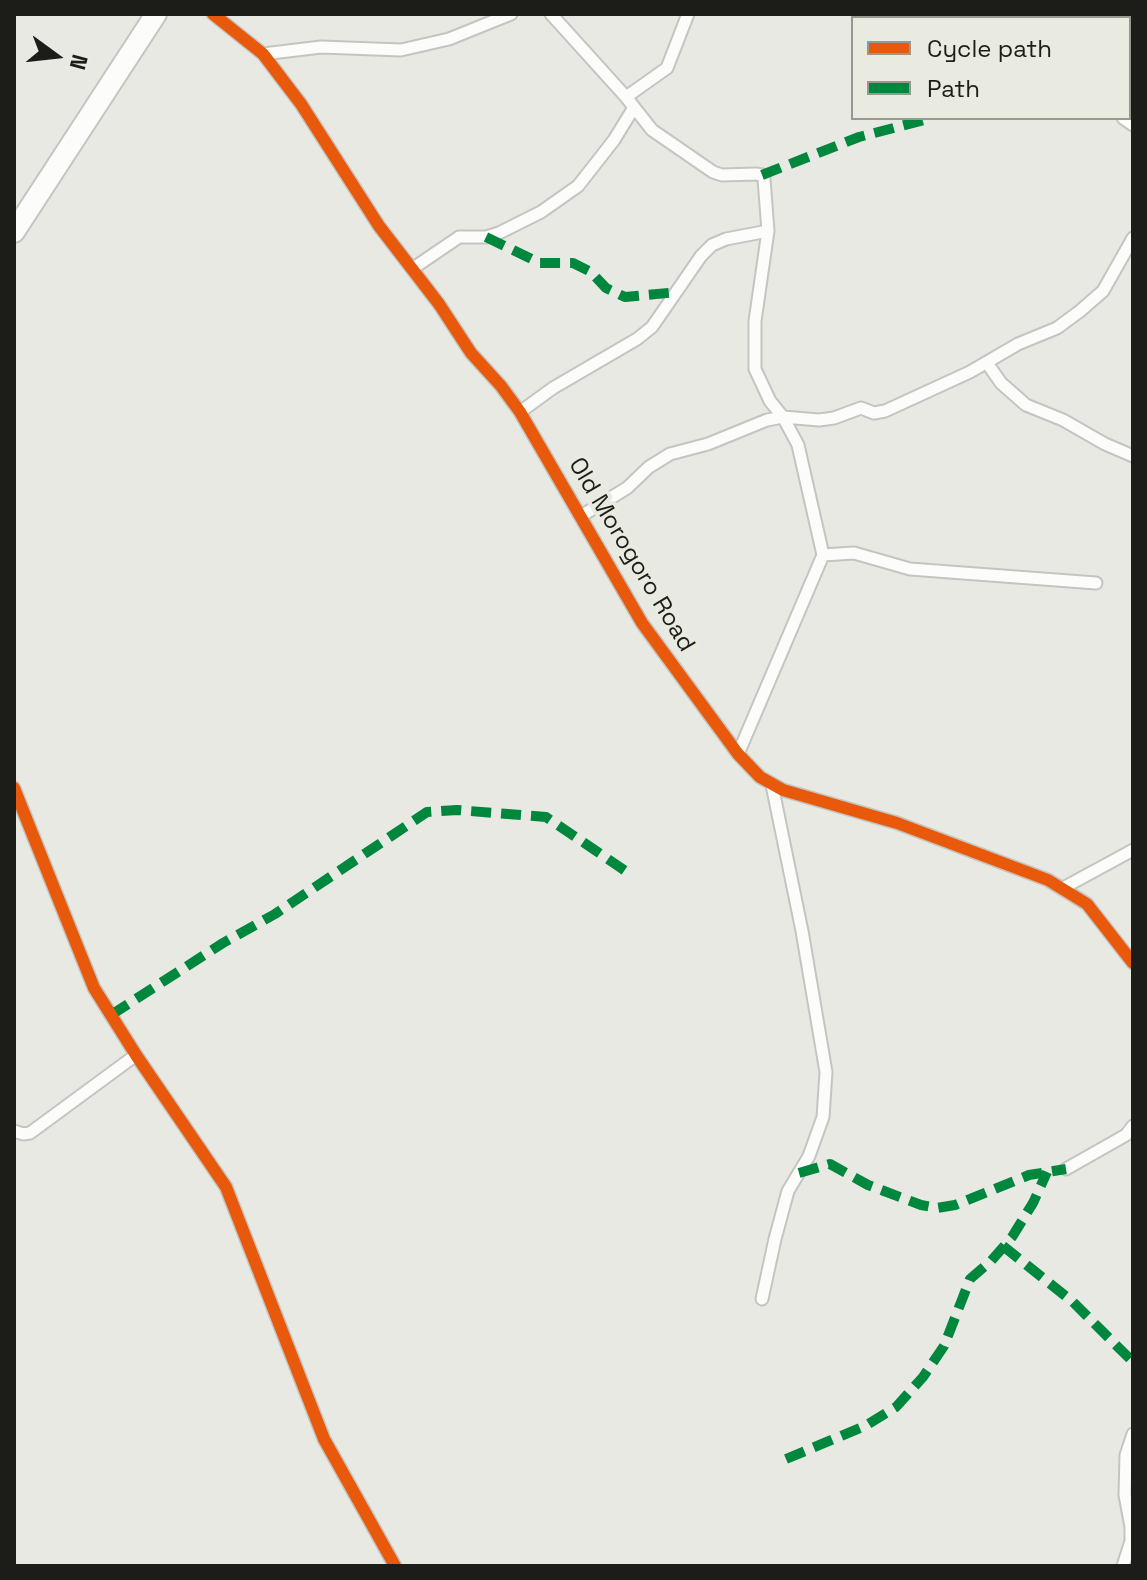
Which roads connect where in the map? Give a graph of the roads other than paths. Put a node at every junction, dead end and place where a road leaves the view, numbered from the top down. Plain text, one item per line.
1 (156, 14) edge
2 (213, 14) edge
3 (511, 14) edge
4 (551, 14) edge
5 (688, 14) edge
6 (263, 54) junction
7 (626, 97) junction
8 (633, 109) junction
9 (768, 231) junction
10 (14, 232) edge
11 (1133, 238) edge
12 (412, 269) junction
13 (987, 363) junction
14 (520, 412) junction
15 (783, 417) junction
16 (1133, 456) edge
17 (581, 516) junction
18 (823, 555) junction
19 (1096, 583) dead end
20 (738, 754) junction
21 (772, 785) junction
22 (14, 788) edge
23 (1133, 850) edge
24 (1063, 888) junction
25 (1133, 963) edge
26 (136, 1055) junction
27 (1133, 1126) edge
28 (14, 1131) edge
29 (1066, 1169) dead end
30 (762, 1299) dead end
31 (1133, 1434) edge
32 (1130, 1454) edge
33 (395, 1566) edge
34 (1123, 1566) edge

1 - 10 highway
2 - 6 street, Old Morogoro Road
3 - 6 street
4 - 7 street
5 - 7 street
6 - 12 street, Old Morogoro Road
7 - 8 street
8 - 9 street
8 - 12 street
9 - 14 street
9 - 15 street
11 - 13 street
12 - 14 street, Old Morogoro Road
13 - 15 street
13 - 16 street
14 - 17 street, Old Morogoro Road
15 - 17 street
15 - 18 street
17 - 20 street, Old Morogoro Road
18 - 19 street
18 - 20 street
20 - 21 street, Old Morogoro Road
21 - 24 street, Old Morogoro Road
21 - 30 street
22 - 26 street
23 - 24 street
24 - 25 street, Old Morogoro Road
26 - 28 street
26 - 33 street
27 - 29 street
31 - 32 street
32 - 34 street

